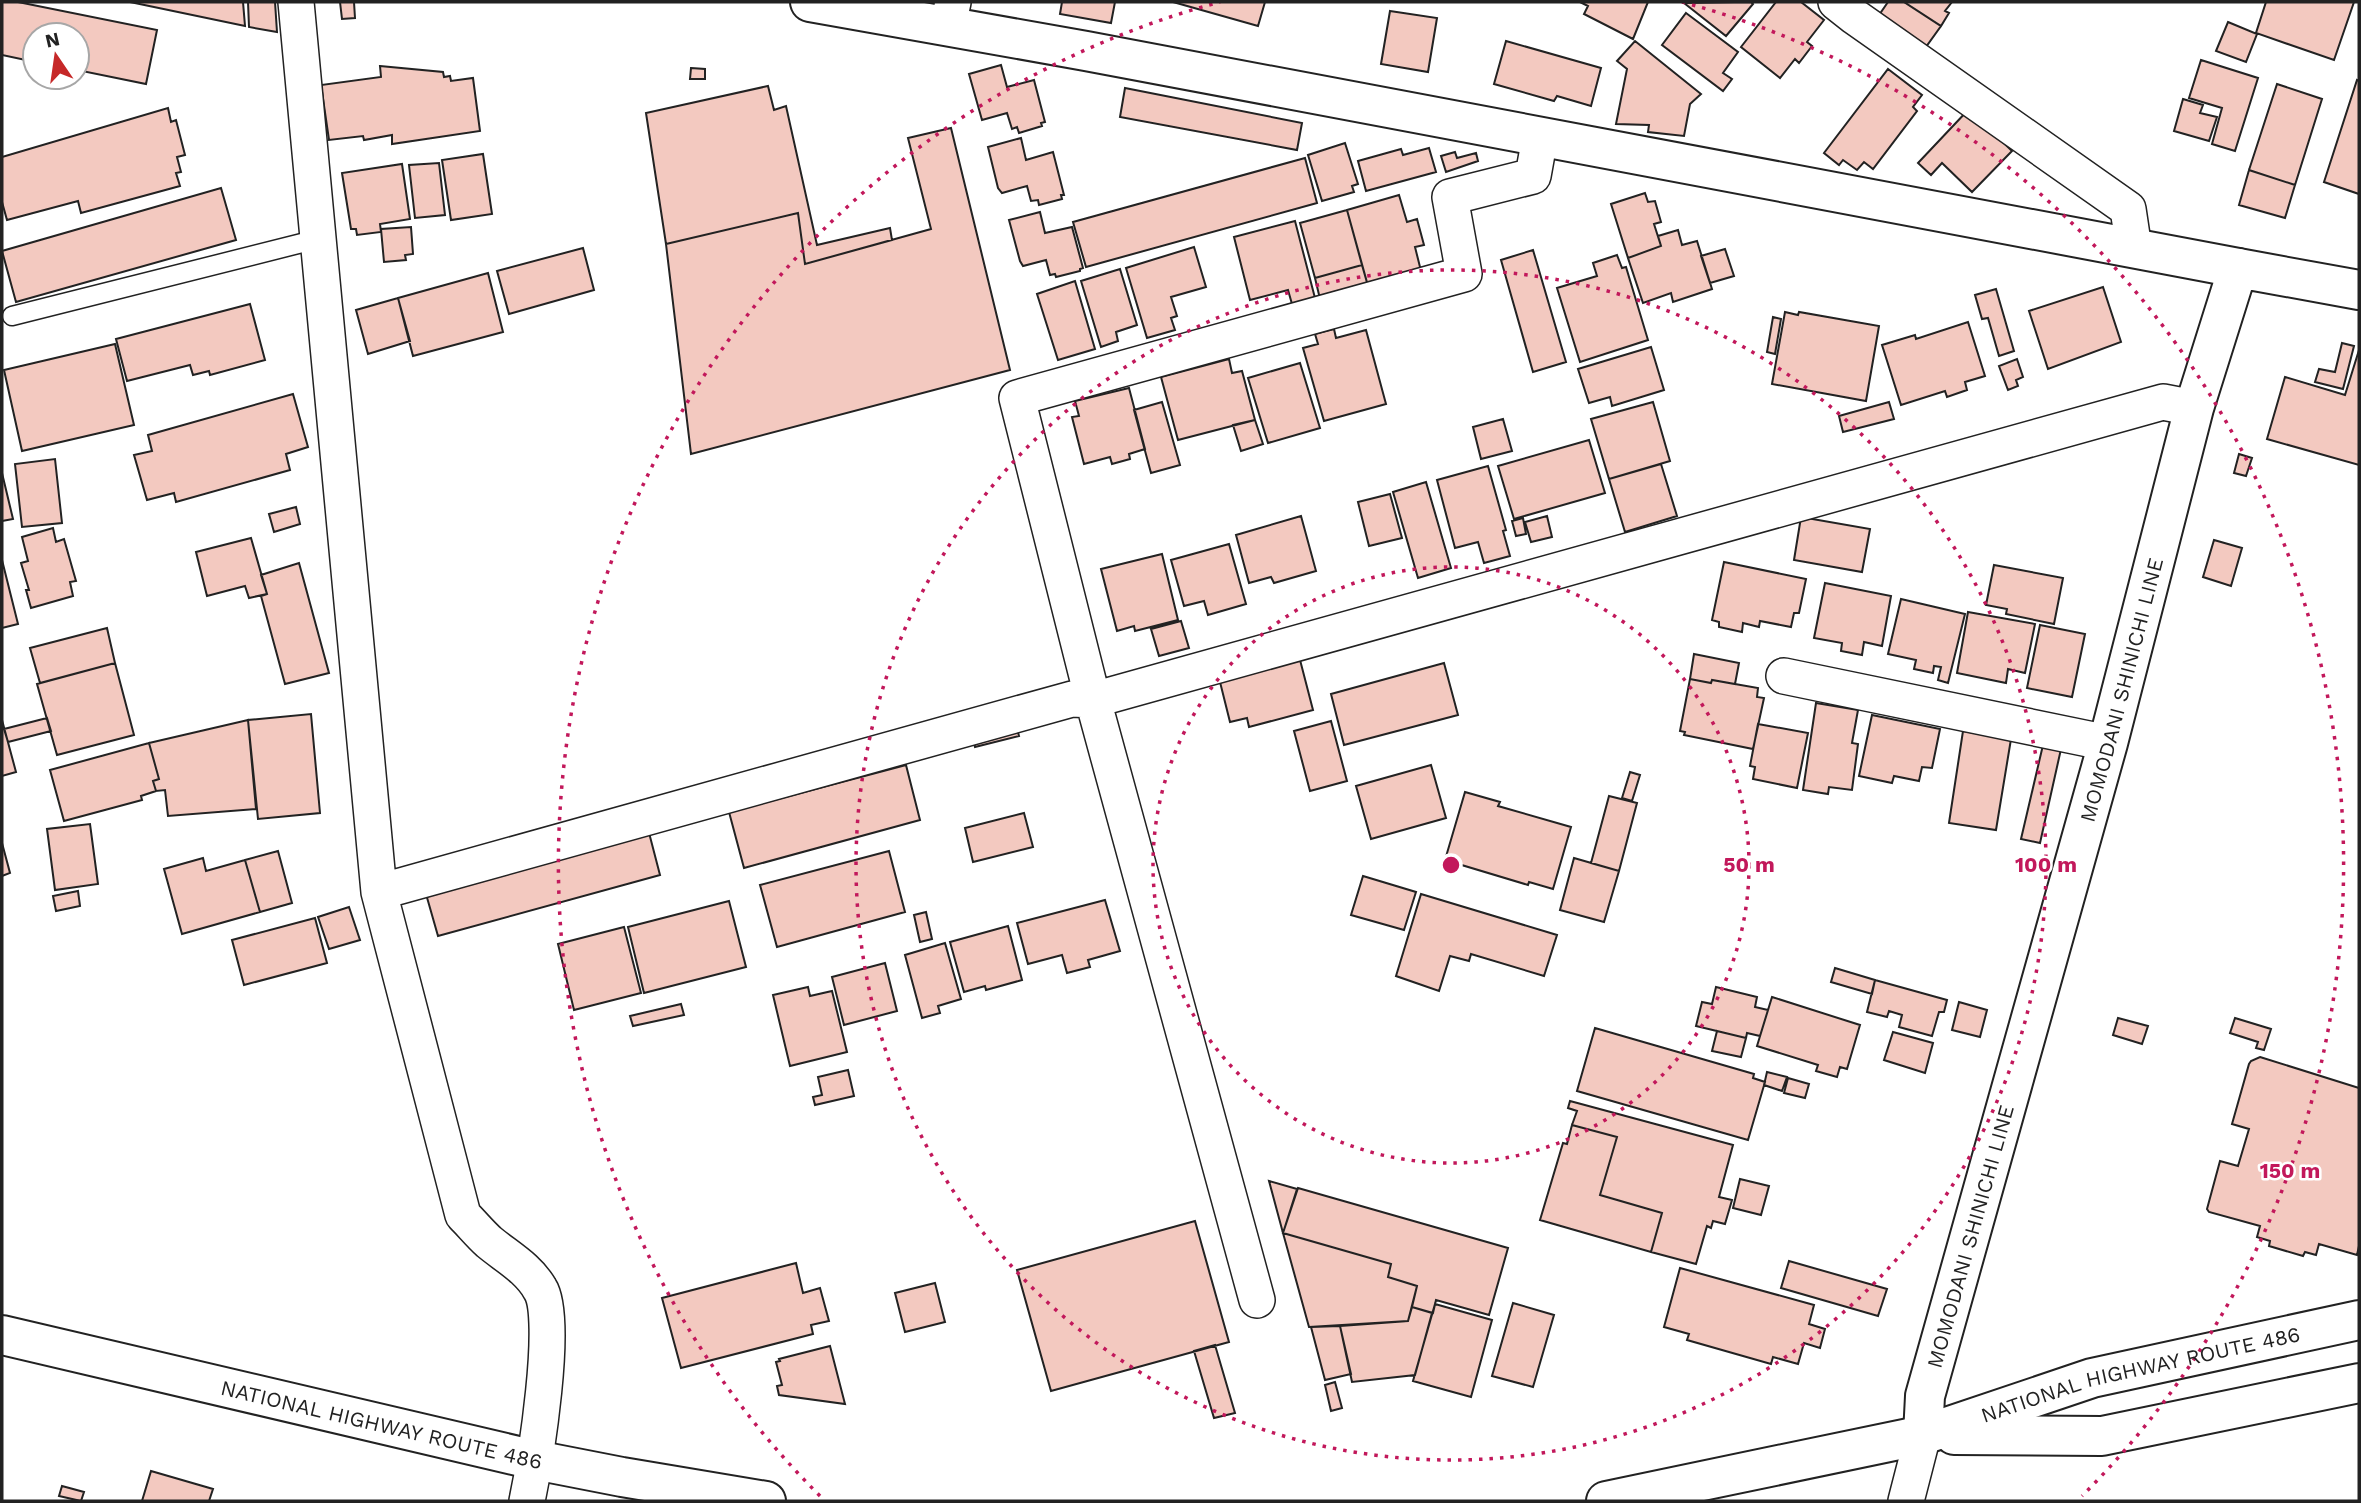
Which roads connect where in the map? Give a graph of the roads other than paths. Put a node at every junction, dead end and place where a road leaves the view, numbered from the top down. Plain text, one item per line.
1 (296, 2) edge
2 (810, 2) edge
3 (1852, 7) edge
4 (950, 14) edge
5 (1540, 138) junction
6 (318, 239) junction
7 (2134, 249) junction
8 (2238, 268) junction
9 (2359, 290) edge
10 (12, 316) dead end
11 (2194, 408) junction
12 (1784, 676) dead end
13 (1093, 700) junction
14 (2108, 743) junction
15 (379, 892) junction
16 (1257, 1300) dead end
17 (2359, 1320) edge
18 (2, 1335) edge
19 (2359, 1383) edge
20 (1923, 1435) junction
21 (535, 1460) junction
22 (527, 1501) edge
23 (766, 1501) edge
24 (1606, 1501) edge
25 (1906, 1501) edge

1 - 6 street
2 - 4 main road
3 - 7 street
4 - 5 main road
5 - 7 main road
5 - 13 street
6 - 10 lane
6 - 15 street
7 - 8 main road
8 - 9 main road
8 - 11 main road, MOMODANI SHINICHI LINE
11 - 13 street
11 - 14 main road, MOMODANI SHINICHI LINE
12 - 14 street
13 - 15 street
13 - 16 street
14 - 20 main road, MOMODANI SHINICHI LINE
15 - 21 street
17 - 20 main road, NATIONAL HIGHWAY ROUTE 486
18 - 21 main road, NATIONAL HIGHWAY ROUTE 486
19 - 20 main road, NATIONAL HIGHWAY ROUTE 486
20 - 24 main road, NATIONAL HIGHWAY ROUTE 486
20 - 25 street
21 - 22 street
21 - 23 main road, NATIONAL HIGHWAY ROUTE 486

